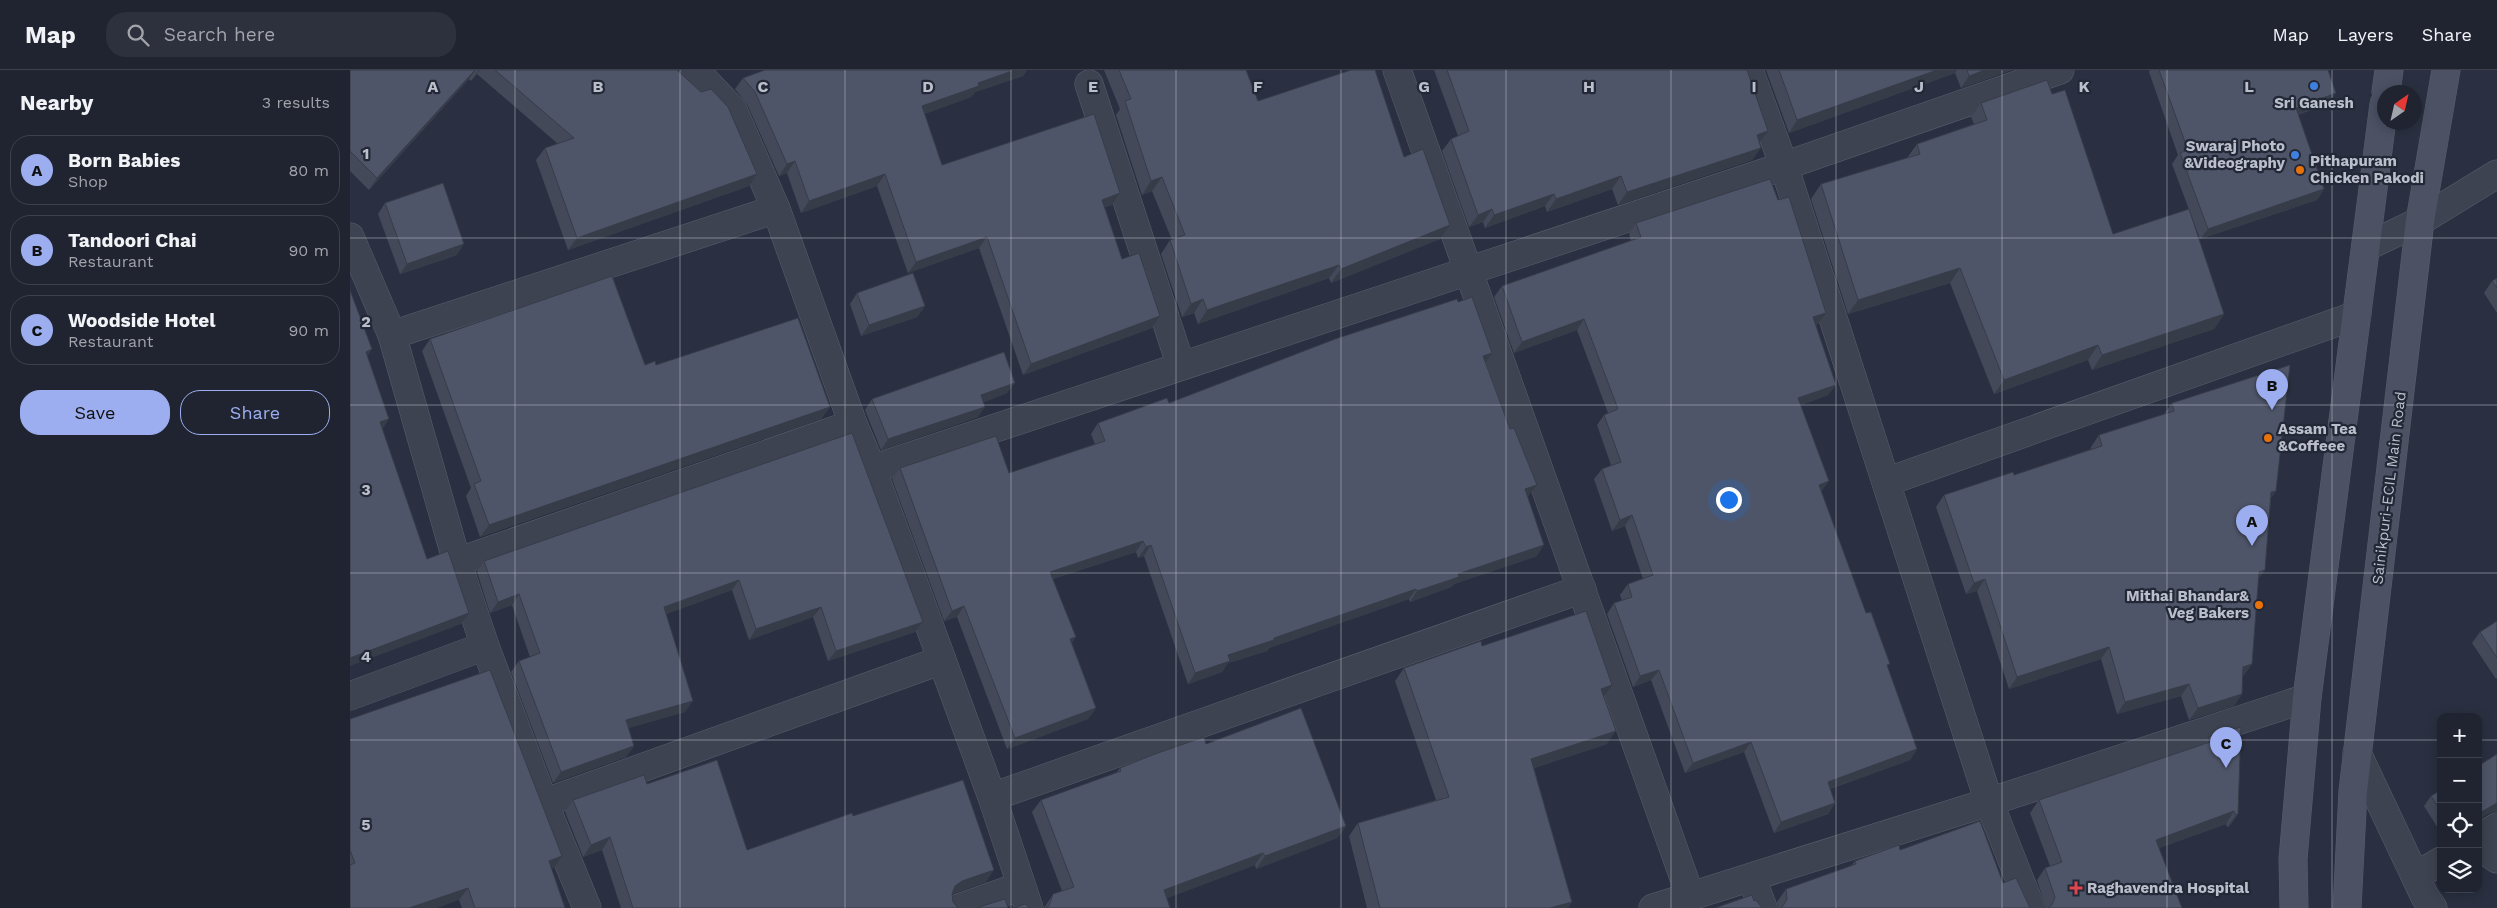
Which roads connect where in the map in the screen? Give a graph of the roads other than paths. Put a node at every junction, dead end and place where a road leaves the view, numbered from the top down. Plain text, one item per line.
1 (695, 70) edge
2 (1396, 70) edge
3 (1749, 70) edge
4 (2060, 70) edge
5 (2389, 70) edge
6 (2446, 70) edge
7 (1089, 84) dead end
8 (2387, 85) edge
9 (2381, 130) edge
10 (1784, 166) junction
11 (2497, 174) edge
12 (776, 209) junction
13 (2420, 221) junction
14 (350, 237) edge
15 (2366, 246) junction
16 (1467, 270) junction
17 (2357, 315) junction
18 (392, 335) junction
19 (1181, 366) junction
20 (853, 424) junction
21 (872, 469) junction
22 (1886, 482) junction
23 (457, 562) junction
24 (1582, 589) junction
25 (485, 646) junction
26 (942, 660) junction
27 (350, 696) edge
28 (2307, 698) junction
29 (2358, 753) junction
30 (992, 797) junction
31 (1990, 802) junction
32 (544, 803) junction
33 (2497, 827) edge
34 (2482, 836) edge
35 (2482, 848) edge
36 (2497, 858) edge
37 (2437, 863) edge
38 (2416, 876) junction
39 (1752, 878) junction
40 (1690, 895) junction
41 (1025, 897) edge
42 (588, 908) edge
43 (960, 908) edge
44 (1653, 908) edge
45 (1763, 908) edge
46 (2030, 908) edge
47 (2294, 908) edge
48 (2347, 908) edge
49 (2433, 908) edge

1 - 12 street
2 - 16 street
3 - 10 street
4 - 10 street
5 - 8 main road
6 - 13 main road, Sainikpuri-ECIL Main Road
7 - 19 street
9 - 15 main road
10 - 16 street
10 - 22 street
11 - 13 street
12 - 18 street
12 - 20 street
13 - 15 street
13 - 29 main road, Sainikpuri-ECIL Main Road
14 - 18 street
15 - 17 main road
16 - 19 street
16 - 24 street
17 - 22 street
17 - 28 main road
18 - 23 street
19 - 21 street
20 - 21 street
20 - 23 street
21 - 26 street
22 - 31 street
23 - 25 street
24 - 30 street
24 - 40 street
25 - 27 street
25 - 32 street
26 - 30 street
26 - 32 street
28 - 31 street
28 - 47 main road
29 - 38 street
29 - 48 main road, Sainikpuri-ECIL Main Road
30 - 41 street
31 - 39 street
31 - 46 street
32 - 42 street
33 - 34 street
35 - 36 street
37 - 38 street
38 - 49 street
39 - 40 street
39 - 45 street
40 - 44 street
41 - 43 street

